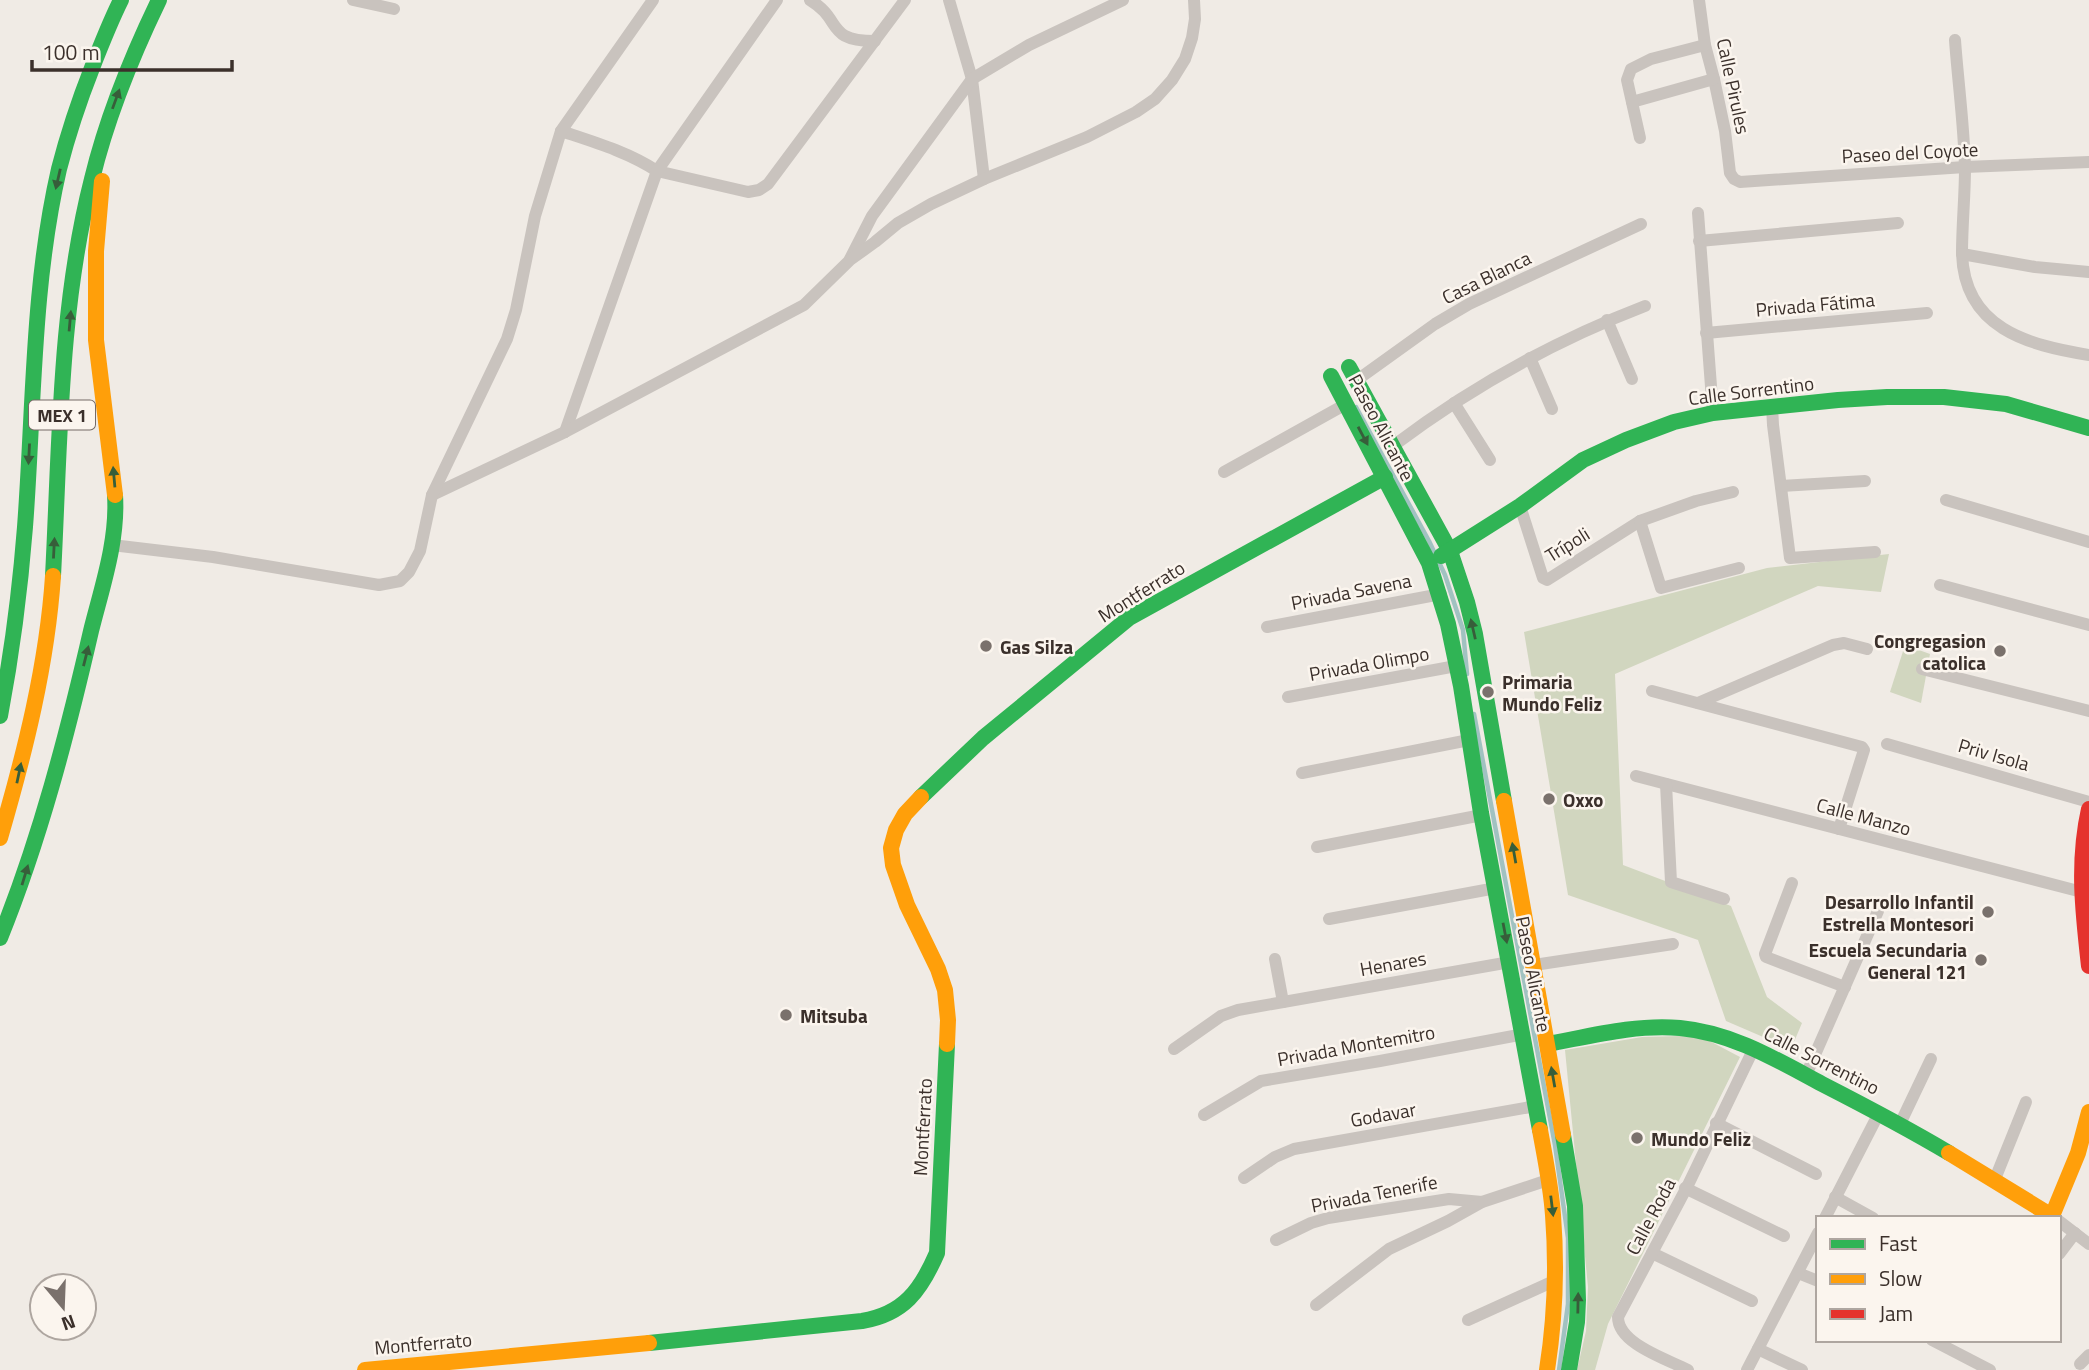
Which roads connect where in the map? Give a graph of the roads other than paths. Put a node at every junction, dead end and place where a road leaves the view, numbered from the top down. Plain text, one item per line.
1 (121, 0) edge
2 (159, 0) edge
3 (353, 0) edge
4 (390, 0) edge
5 (653, 0) edge
6 (777, 0) edge
7 (810, 0) edge
8 (905, 0) edge
9 (949, 0) edge
10 (1123, 0) edge
11 (1194, 0) edge
12 (1699, 0) edge
13 (1955, 40) dead end
14 (875, 41) junction
15 (1705, 45) junction
16 (972, 79) junction
17 (1714, 79) junction
18 (1632, 102) junction
19 (561, 131) junction
20 (1640, 138) dead end
21 (101, 148) junction
22 (2089, 162) edge
23 (1965, 167) junction
24 (657, 172) junction
25 (984, 178) junction
26 (1734, 179) joint
27 (1698, 213) dead end
28 (1898, 223) dead end
29 (1641, 224) dead end
30 (1699, 241) junction
31 (1962, 254) junction
32 (850, 260) junction
33 (2089, 272) edge
34 (1645, 306) dead end
35 (1927, 313) dead end
36 (1608, 320) junction
37 (1706, 333) junction
38 (2089, 355) edge
39 (1530, 358) junction
40 (1353, 373) junction
41 (1331, 376) joint
42 (1633, 379) dead end
43 (1454, 403) junction
44 (1346, 404) junction
45 (1772, 406) junction
46 (1712, 408) junction
47 (1552, 409) dead end
48 (2089, 428) edge
49 (565, 432) junction
50 (1393, 446) junction
51 (1490, 460) dead end
52 (1224, 472) dead end
53 (1385, 477) junction
54 (1866, 481) dead end
55 (1781, 486) junction
56 (1733, 492) dead end
57 (432, 495) junction
58 (1946, 500) dead end
59 (1520, 506) junction
60 (1640, 521) junction
61 (2089, 542) edge
62 (112, 545) junction
63 (1450, 551) junction
64 (1875, 552) dead end
65 (1429, 563) junction
66 (1739, 568) dead end
67 (1940, 585) dead end
68 (1441, 594) junction
69 (2089, 625) edge
70 (1268, 626) dead end
71 (1867, 649) dead end
72 (1456, 666) junction
73 (1922, 670) dead end
74 (1652, 691) dead end
75 (1288, 697) dead end
76 (1698, 704) junction
77 (2089, 711) edge
78 (0, 716) edge
79 (1469, 740) junction
80 (1887, 744) dead end
81 (1302, 772) dead end
82 (1636, 776) dead end
83 (1666, 784) junction
84 (2088, 812) edge
85 (1482, 815) junction
86 (1839, 829) junction
87 (0, 838) edge
88 (1317, 847) dead end
89 (1792, 883) dead end
90 (1496, 888) junction
91 (1724, 900) dead end
92 (2085, 902) edge
93 (1878, 911) dead end
94 (1329, 919) dead end
95 (0, 938) edge
96 (1673, 944) dead end
97 (1275, 959) dead end
98 (1510, 962) junction
99 (1534, 965) junction
100 (2089, 966) edge
101 (1845, 987) junction
102 (1283, 1002) junction
103 (1525, 1041) junction
104 (1548, 1044) junction
105 (1754, 1048) junction
106 (1174, 1049) dead end
107 (1931, 1059) dead end
108 (1806, 1075) junction
109 (2026, 1102) dead end
110 (1536, 1106) junction
111 (2089, 1112) edge
112 (1879, 1113) junction
113 (1204, 1115) dead end
114 (1716, 1123) junction
115 (1900, 1124) junction
116 (1816, 1174) dead end
117 (1244, 1178) dead end
118 (1995, 1179) junction
119 (1548, 1180) junction
120 (1685, 1188) junction
121 (1835, 1197) junction
122 (1482, 1202) junction
123 (1826, 1216) edge
124 (1869, 1216) edge
125 (2052, 1216) edge
126 (2056, 1216) edge
127 (2061, 1222) edge
128 (2075, 1233) junction
129 (1784, 1236) dead end
130 (1816, 1237) edge
131 (1276, 1240) dead end
132 (2089, 1244) edge
133 (2061, 1251) edge
134 (1652, 1253) junction
135 (1798, 1273) junction
136 (1816, 1280) edge
137 (1554, 1281) junction
138 (1752, 1301) dead end
139 (1316, 1305) dead end
140 (1468, 1320) dead end
141 (1936, 1342) edge
142 (1758, 1349) junction
143 (365, 1370) edge
144 (1547, 1370) edge
145 (1569, 1370) edge
146 (1688, 1370) edge
147 (1747, 1370) edge
148 (1802, 1370) edge
149 (1990, 1370) edge

1 -> 78 main road, MEX 1
21 -> 2 main road, MEX 1
3 - 4 street
5 - 19 street
6 - 24 street
7 - 14 street
8 - 14 street
9 - 16 street
10 - 16 street
11 - 25 street
12 - 15 street, Calle Pirules
13 - 23 street
14 - 24 street
15 - 17 street, Calle Pirules
15 - 18 street
16 - 25 street
16 - 32 street
17 - 18 street
17 - 26 street, Calle Pirules
18 - 20 street
19 - 24 street
19 - 57 street
62 -> 21 main road
87 -> 21 main road, MEX 1
22 - 23 street, Paseo del Coyote
23 - 26 street, Paseo del Coyote
23 - 31 street
24 - 49 street
25 - 32 street
27 - 30 street
28 - 30 street
29 - 40 street, Casa Blanca
30 - 37 street
31 - 33 street
31 - 38 street
32 - 49 street
34 - 36 street
35 - 37 street, Privada Fátima
36 - 39 street
36 - 42 street
37 - 46 street
39 - 43 street
39 - 47 street
40 - 41 street, Paseo Alicante
40 - 50 main road, Paseo Alicante
41 - 44 main road, Paseo Alicante
43 - 50 street
43 - 51 street
44 - 52 street
44 -> 53 main road, Paseo Alicante
45 - 46 main road, Calle Sorrentino
45 - 48 main road, Calle Sorrentino
45 - 55 street
46 - 59 main road, Calle Sorrentino
49 - 57 street
50 - 63 main road, Paseo Alicante
53 - 65 main road, Paseo Alicante
53 - 143 main road, Montferrato
54 - 55 street
55 - 64 street
56 - 60 street, Trípoli
57 - 62 street
58 - 61 street
59 - 60 street, Trípoli
59 - 63 main road, Calle Sorrentino
60 - 66 street
95 -> 62 main road
63 - 65 main road, Calle Sorrentino
99 -> 63 main road, Paseo Alicante
65 - 68 main road, Paseo Alicante
67 - 69 street
68 - 70 street, Privada Savena
68 - 72 main road, Paseo Alicante
71 - 76 street
72 - 75 street, Privada Olimpo
72 - 79 main road, Paseo Alicante
73 - 77 street
74 - 76 street
76 - 86 street
79 - 81 street
79 - 85 main road, Paseo Alicante
80 - 84 street, Priv Isola
82 - 83 street, Calle Manzo
83 - 86 street, Calle Manzo
83 - 91 street
84 - 92 main road
85 - 88 street
85 - 90 main road, Paseo Alicante
86 - 92 street, Calle Manzo
89 - 101 street
90 - 94 street
90 -> 98 main road, Paseo Alicante
92 - 100 main road
93 - 101 street
96 - 99 street
97 - 102 street
98 - 102 street, Henares
98 - 103 main road, Paseo Alicante
99 - 104 main road, Paseo Alicante
101 - 108 street
102 - 106 street, Henares
103 - 104 street, Privada Montemitro
103 - 110 main road, Paseo Alicante
103 - 113 street, Privada Montemitro
104 - 105 main road, Calle Sorrentino
145 -> 104 main road, Paseo Alicante
105 - 108 main road, Calle Sorrentino
105 - 114 street, Calle Roda
107 - 115 street
108 - 112 main road, Calle Sorrentino
109 - 118 street
110 - 117 street, Godavar
110 - 119 main road, Paseo Alicante
111 - 126 main road
112 - 115 main road, Calle Sorrentino
112 - 121 street
114 - 116 street
114 - 120 street, Calle Roda
115 - 118 main road, Calle Sorrentino
118 - 125 main road, Calle Sorrentino
119 - 122 street, Privada Tenerife
119 -> 137 main road, Paseo Alicante
120 - 129 street
120 - 134 street, Calle Roda
121 - 123 street
121 - 124 street
122 - 131 street, Privada Tenerife
122 - 139 street, Privada Tenerife
127 - 128 street, Calle Sorrentino
128 - 132 street, Calle Sorrentino
128 - 133 street
130 - 135 street
134 - 138 street
134 - 146 street, Calle Roda
135 - 136 street
135 - 142 street
137 - 140 street
137 - 144 main road, Paseo Alicante
141 - 149 street
142 - 147 street
142 - 148 street

